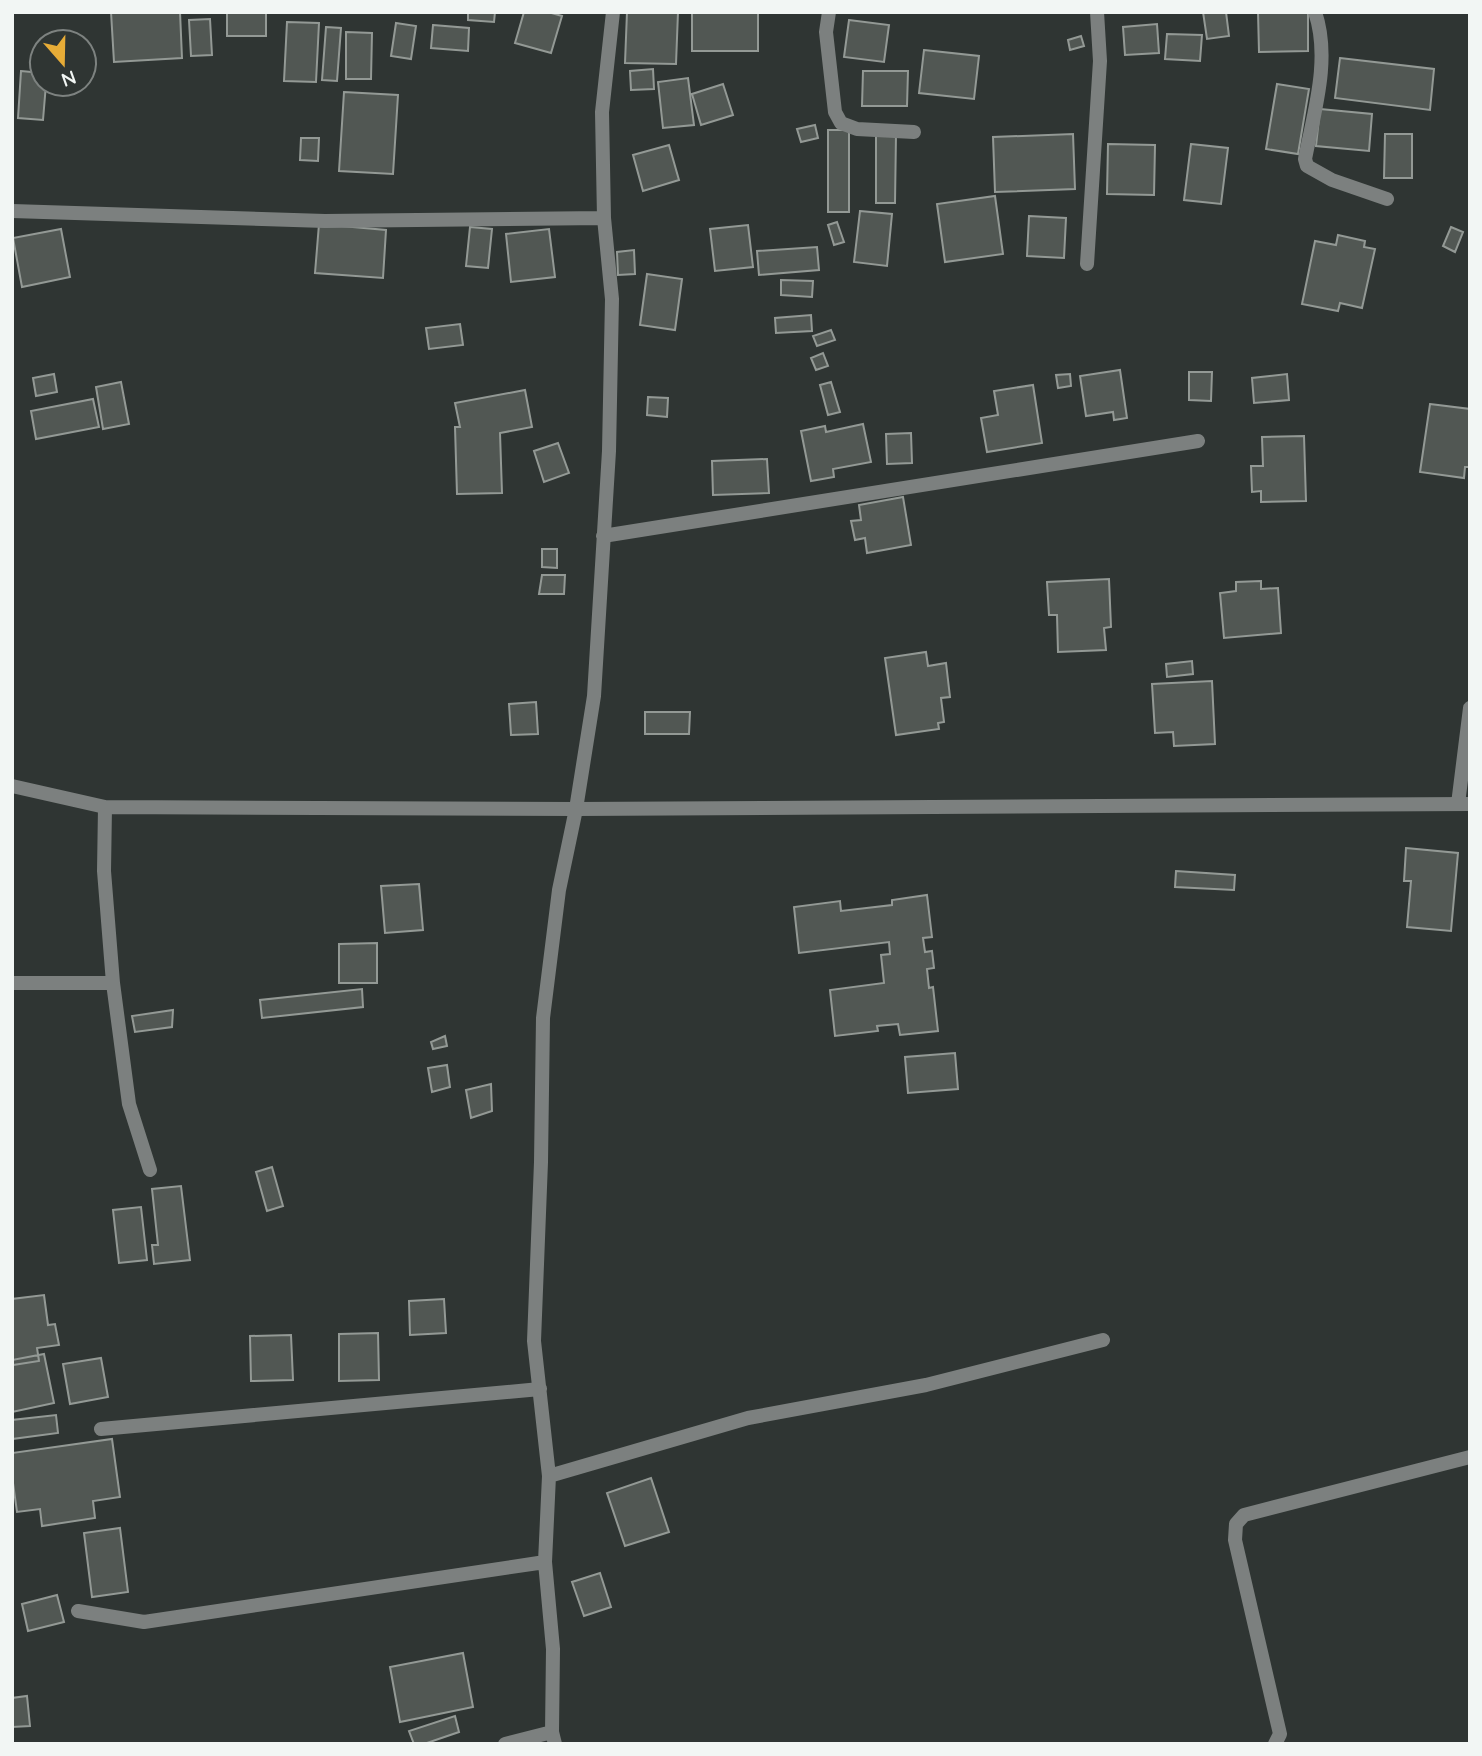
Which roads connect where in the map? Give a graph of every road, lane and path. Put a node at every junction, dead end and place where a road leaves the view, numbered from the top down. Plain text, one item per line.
1 (613, 12) edge
2 (829, 12) edge
3 (1097, 12) edge
4 (1315, 12) edge
5 (914, 132) dead end
6 (1387, 199) dead end
7 (12, 211) edge
8 (604, 218) junction
9 (1087, 264) dead end
10 (1198, 441) dead end
11 (603, 536) junction
12 (1470, 708) edge
13 (12, 786) edge
14 (1464, 804) edge
15 (105, 807) junction
16 (576, 809) junction
17 (12, 983) edge
18 (113, 983) junction
19 (150, 1170) dead end
20 (1103, 1340) dead end
21 (540, 1389) junction
22 (101, 1429) dead end
23 (1470, 1457) edge
24 (549, 1476) junction
25 (545, 1562) junction
26 (78, 1611) dead end
27 (554, 1738) edge
28 (505, 1744) edge
29 (1275, 1744) edge

1 - 8 street
2 - 5 street
3 - 9 street
4 - 6 street
7 - 8 street
8 - 11 street
10 - 11 street
11 - 16 street
12 - 14 street
13 - 15 street
14 - 16 street
15 - 16 street
15 - 18 street
16 - 21 street
17 - 18 street
18 - 19 street
20 - 24 street
21 - 22 street
21 - 24 street
23 - 29 street
24 - 25 street
25 - 26 street
25 - 27 street
27 - 28 street

